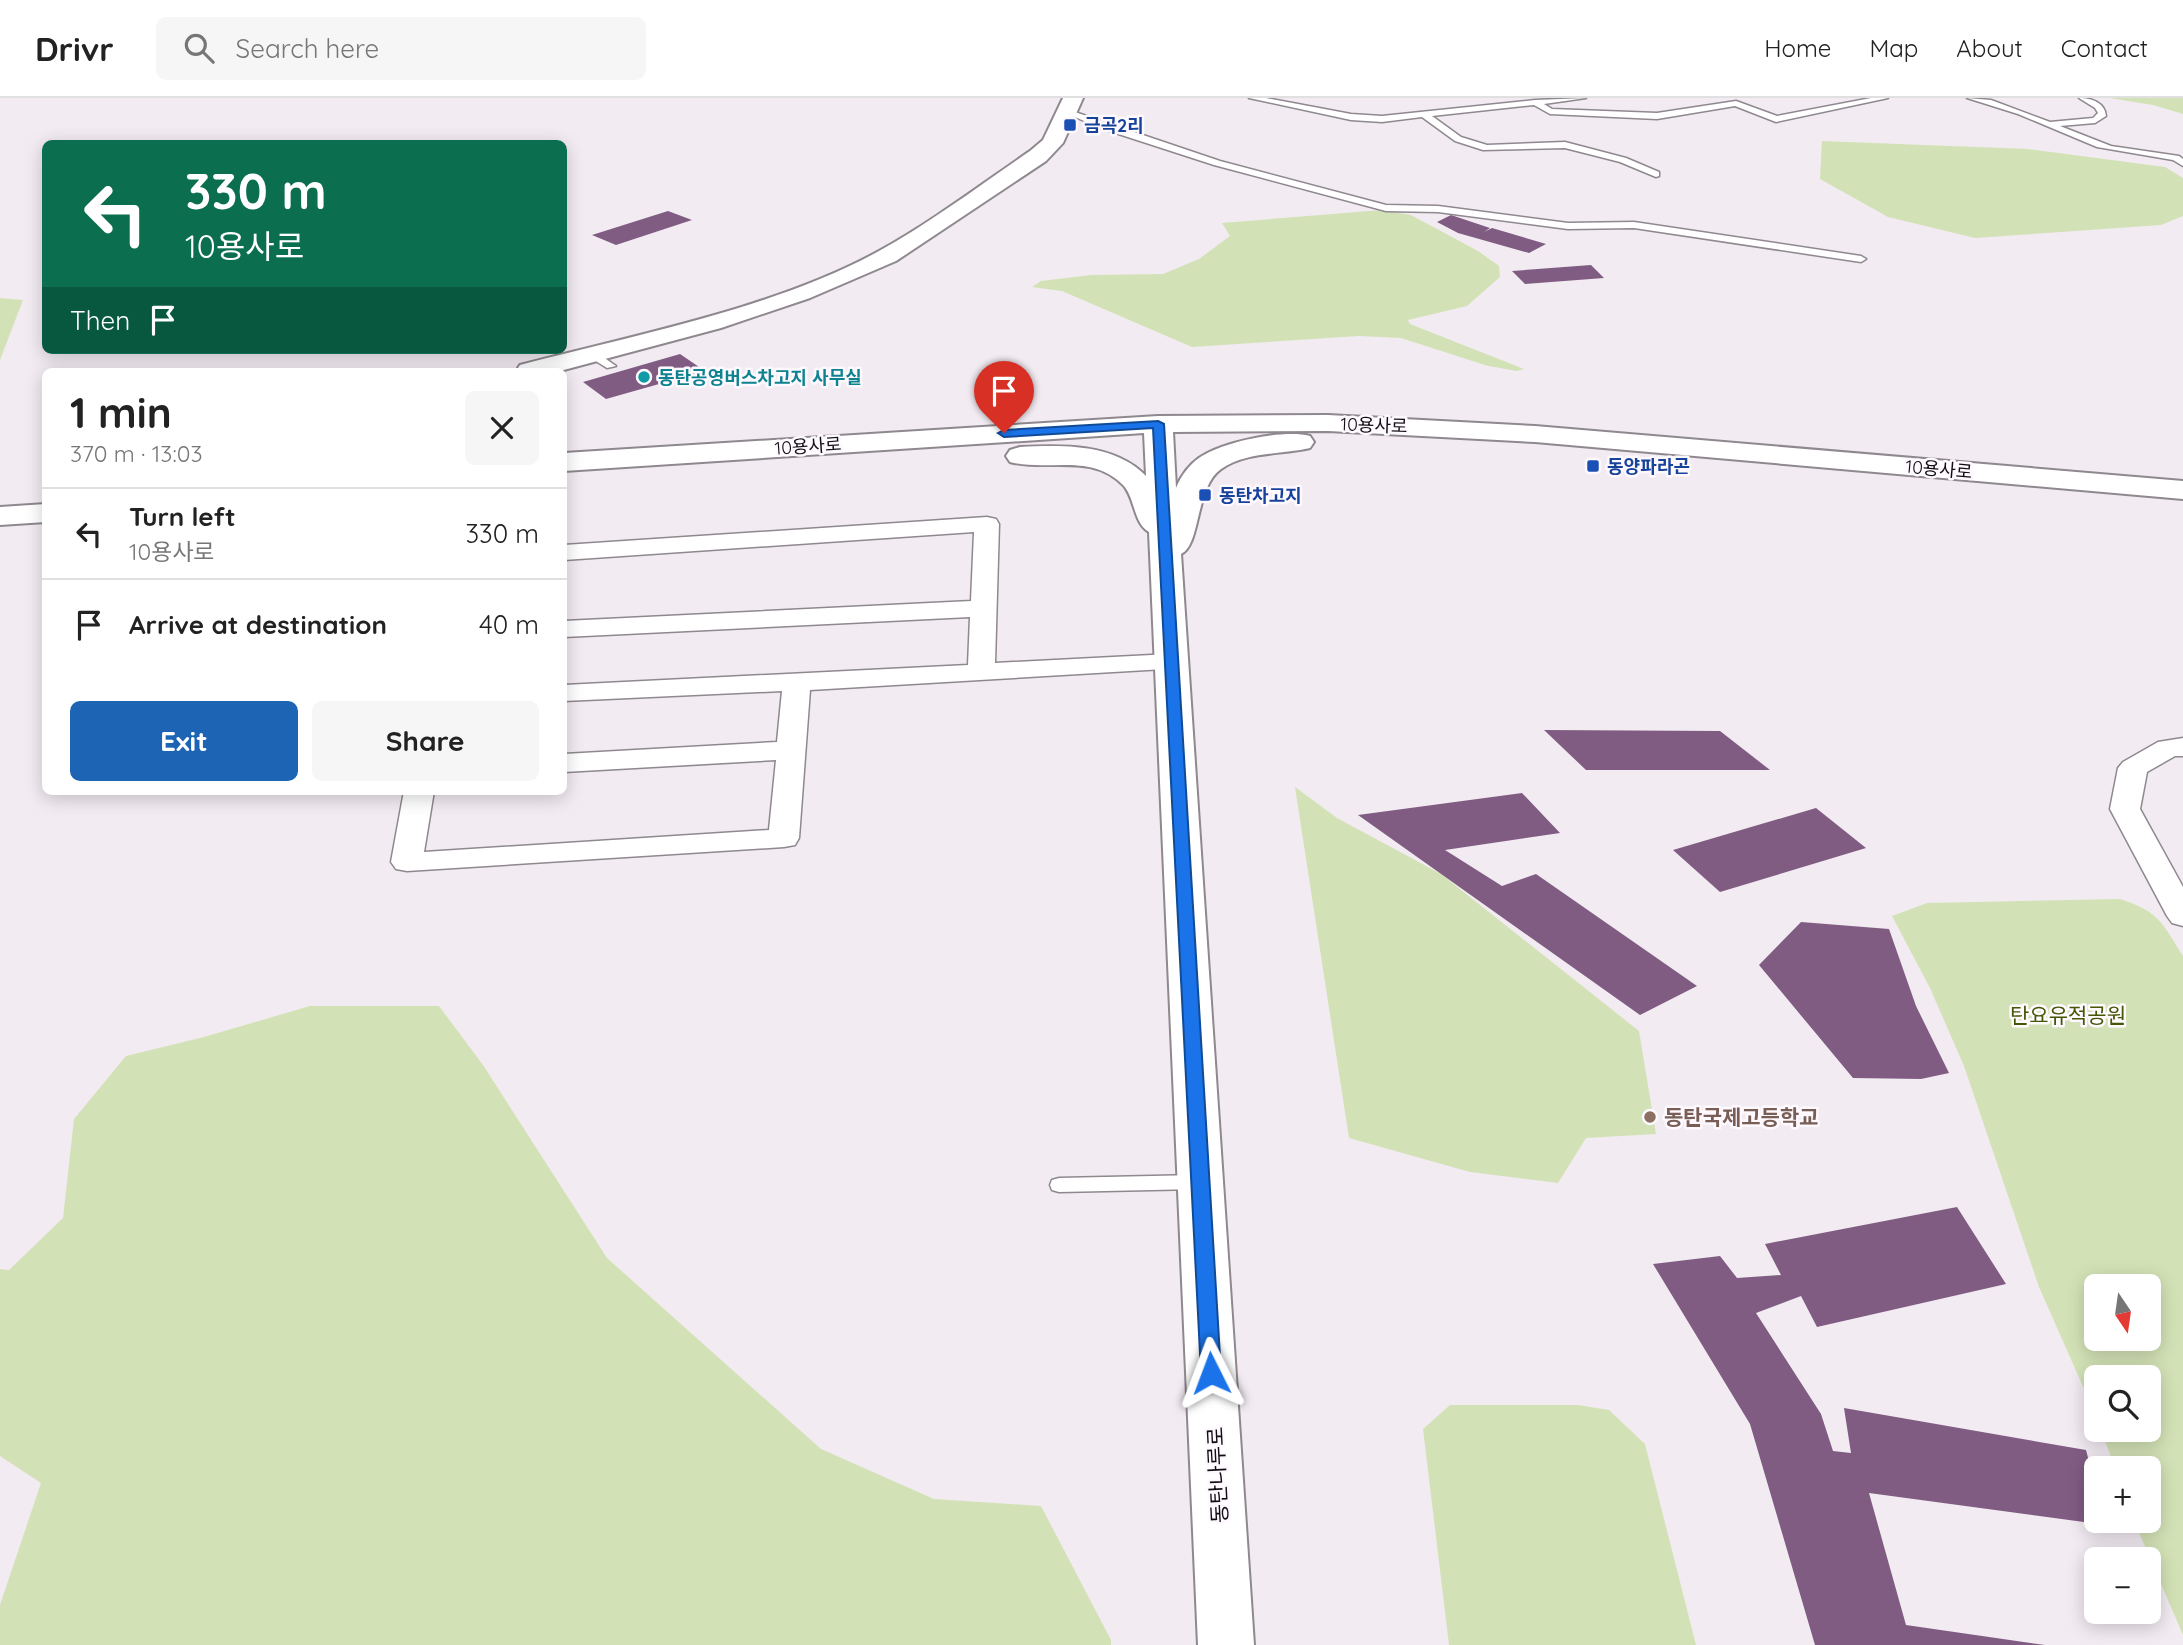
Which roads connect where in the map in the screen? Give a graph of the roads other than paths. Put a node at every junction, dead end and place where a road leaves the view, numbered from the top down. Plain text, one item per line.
1 (1253, 98) edge
2 (1582, 98) edge
3 (1884, 98) edge
4 (1971, 98) edge
5 (2083, 98) edge
6 (1072, 102) edge
7 (1535, 102) junction
8 (1598, 102) dead end
9 (1612, 114) junction
10 (1425, 115) junction
11 (2050, 124) junction
12 (2183, 163) edge
13 (1656, 174) dead end
14 (1861, 259) dead end
15 (549, 368) edge
16 (1158, 432) junction
17 (1337, 439) junction
18 (567, 462) edge
19 (804, 464) junction
20 (567, 479) edge
21 (2183, 490) edge
22 (42, 496) edge
23 (0, 499) edge
24 (2183, 504) edge
25 (42, 513) edge
26 (0, 516) edge
27 (567, 552) edge
28 (1166, 568) junction
29 (984, 608) junction
30 (567, 629) edge
31 (1171, 662) junction
32 (981, 671) junction
33 (797, 682) junction
34 (567, 692) edge
35 (2183, 747) edge
36 (792, 750) junction
37 (567, 763) edge
38 (418, 795) edge
39 (2179, 900) edge
40 (1200, 1182) junction
41 (1059, 1185) dead end
42 (1226, 1645) edge

1 - 10 lane
2 - 7 lane
3 - 9 lane
4 - 11 lane
5 - 11 lane
6 - 14 lane
6 - 15 street
7 - 9 lane
7 - 10 lane
8 - 9 lane
10 - 13 lane
11 - 12 lane
16 - 17 street, 10용사로
16 - 18 street, 10용사로
16 - 19 street, 10용사로
16 - 21 street, 10용사로
16 - 28 street, 동탄나루로
17 - 24 street, 10용사로
17 - 28 street
19 - 20 street, 10용사로
19 - 28 street
22 - 23 street
25 - 26 street
27 - 29 street
28 - 31 street, 동탄나루로
29 - 30 street
29 - 32 street
31 - 32 street
31 - 40 street, 동탄나루로
32 - 33 street
33 - 34 street
33 - 36 street
35 - 39 street
36 - 37 street
36 - 38 street
40 - 41 lane
40 - 42 street, 동탄나루로

